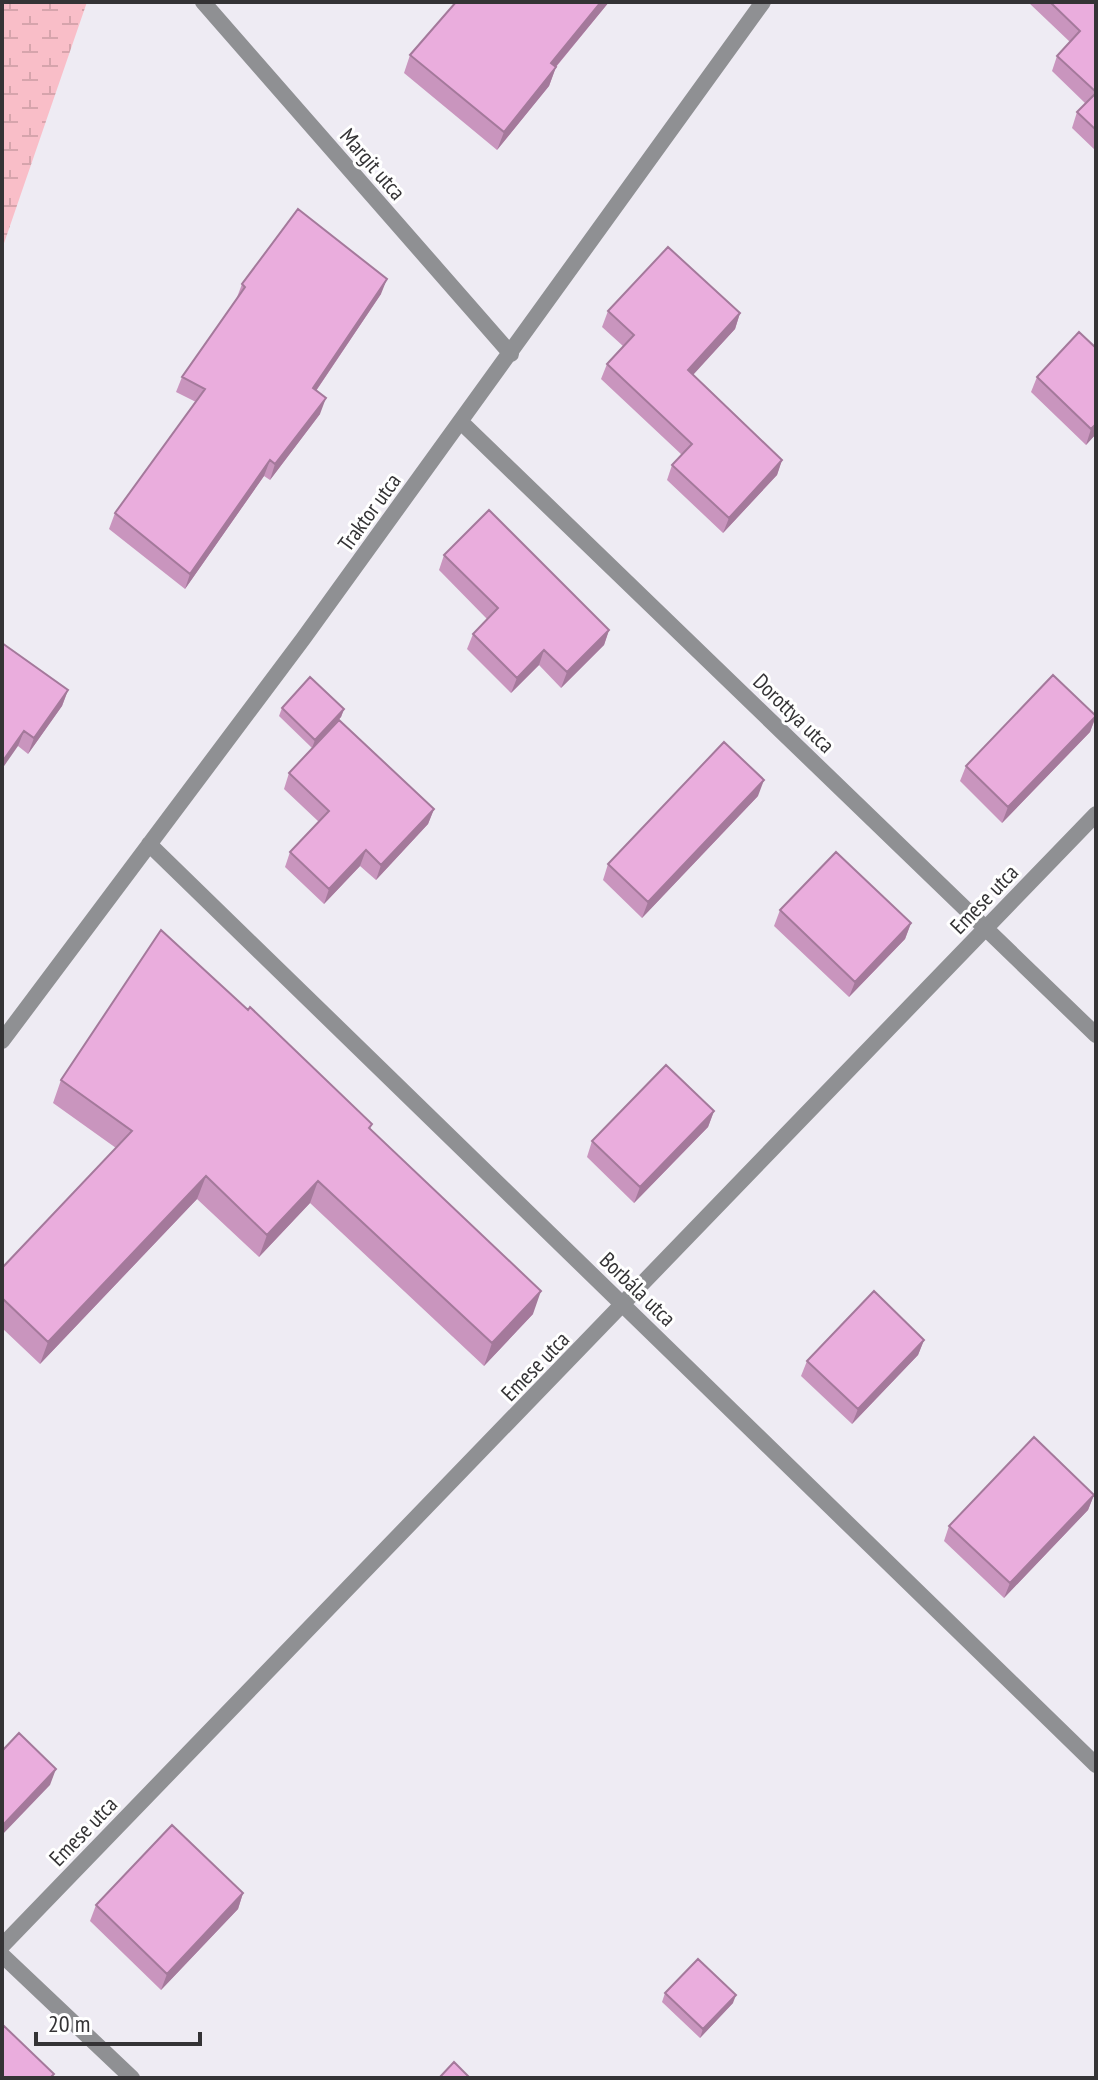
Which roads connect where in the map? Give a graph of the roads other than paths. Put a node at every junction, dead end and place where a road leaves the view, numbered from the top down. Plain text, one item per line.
1 (203, 2) edge
2 (763, 2) edge
3 (511, 354) junction
4 (461, 422) junction
5 (1096, 814) edge
6 (149, 844) junction
7 (986, 929) junction
8 (1096, 1035) edge
9 (2, 1041) edge
10 (624, 1306) junction
11 (1096, 1765) edge
12 (2, 1946) edge
13 (2, 1955) edge
14 (132, 2078) edge

1 - 3 street, Margit utca
2 - 3 street, Traktor utca
3 - 4 street, Traktor utca
4 - 6 street, Traktor utca
4 - 7 street, Dorottya utca
5 - 7 street, Emese utca
6 - 9 street, Traktor utca
6 - 10 street, Borbála utca
7 - 8 street, Dorottya utca
7 - 10 street, Emese utca
10 - 11 street, Borbála utca
10 - 12 street, Emese utca
13 - 14 street

